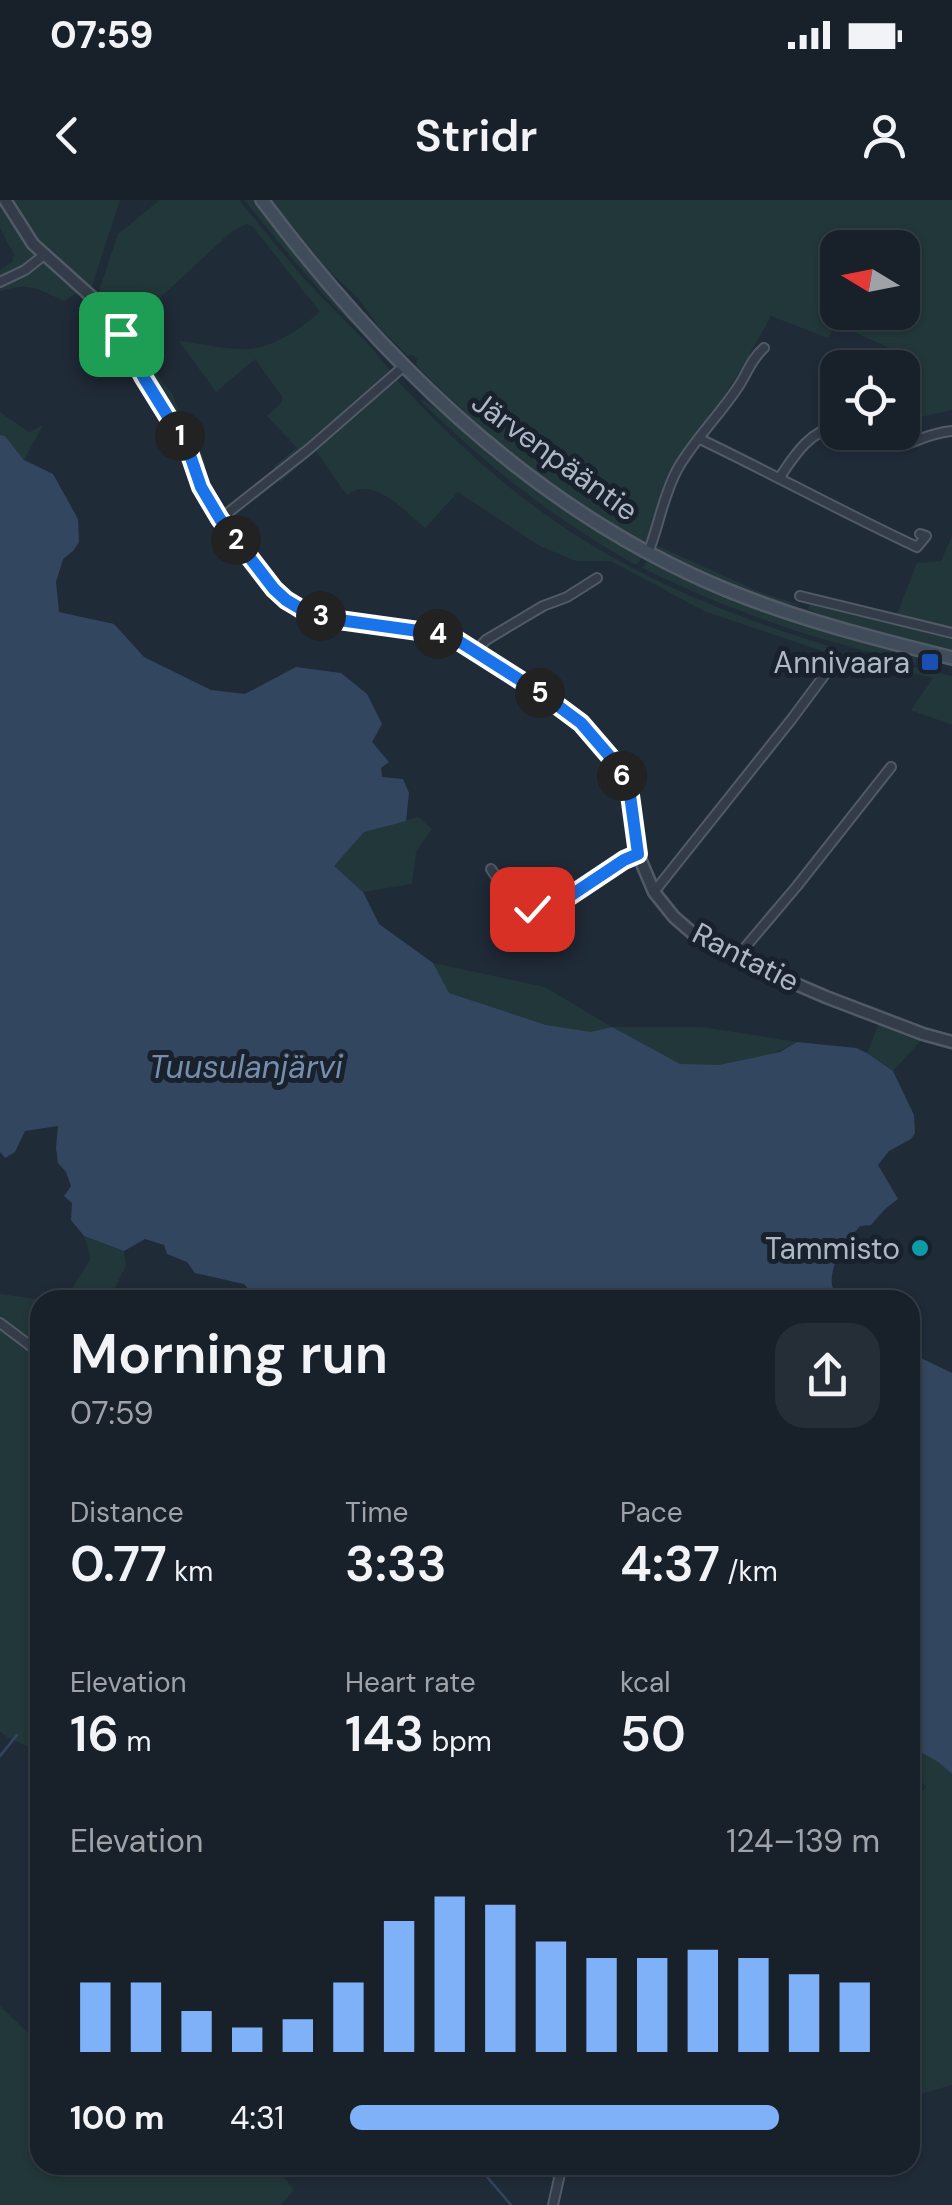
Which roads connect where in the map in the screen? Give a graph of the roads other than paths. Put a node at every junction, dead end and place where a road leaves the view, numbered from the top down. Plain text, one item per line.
1 (5, 200) edge
2 (262, 200) edge
3 (44, 255) junction
4 (0, 282) edge
5 (764, 348) dead end
6 (404, 367) junction
7 (952, 431) edge
8 (820, 432) edge
9 (700, 439) junction
10 (920, 439) edge
11 (780, 477) junction
12 (220, 519) junction
13 (920, 534) dead end
14 (648, 552) junction
15 (596, 578) dead end
16 (800, 596) dead end
17 (952, 633) edge
18 (476, 651) junction
19 (952, 658) edge
20 (836, 661) dead end
21 (891, 767) dead end
22 (638, 854) junction
23 (491, 869) dead end
24 (654, 892) junction
25 (737, 957) junction
26 (952, 1042) edge
27 (0, 1323) edge
28 (30, 1346) edge
29 (560, 2175) edge
30 (553, 2205) edge

1 - 3 street, Rantatie
2 - 6 main road, Järvenpääntie
3 - 4 street
3 - 12 street, Rantatie
5 - 9 street
6 - 12 street
6 - 14 main road, Järvenpääntie
7 - 10 street
8 - 11 street
9 - 11 street
9 - 14 street
11 - 13 street
12 - 18 street, Rantatie
14 - 19 main road, Järvenpääntie
15 - 18 street
16 - 17 street
18 - 22 street, Rantatie
20 - 24 street
21 - 25 street
22 - 23 street
22 - 24 street, Rantatie
24 - 25 street, Rantatie
25 - 26 street, Rantatie
27 - 28 street
29 - 30 street

